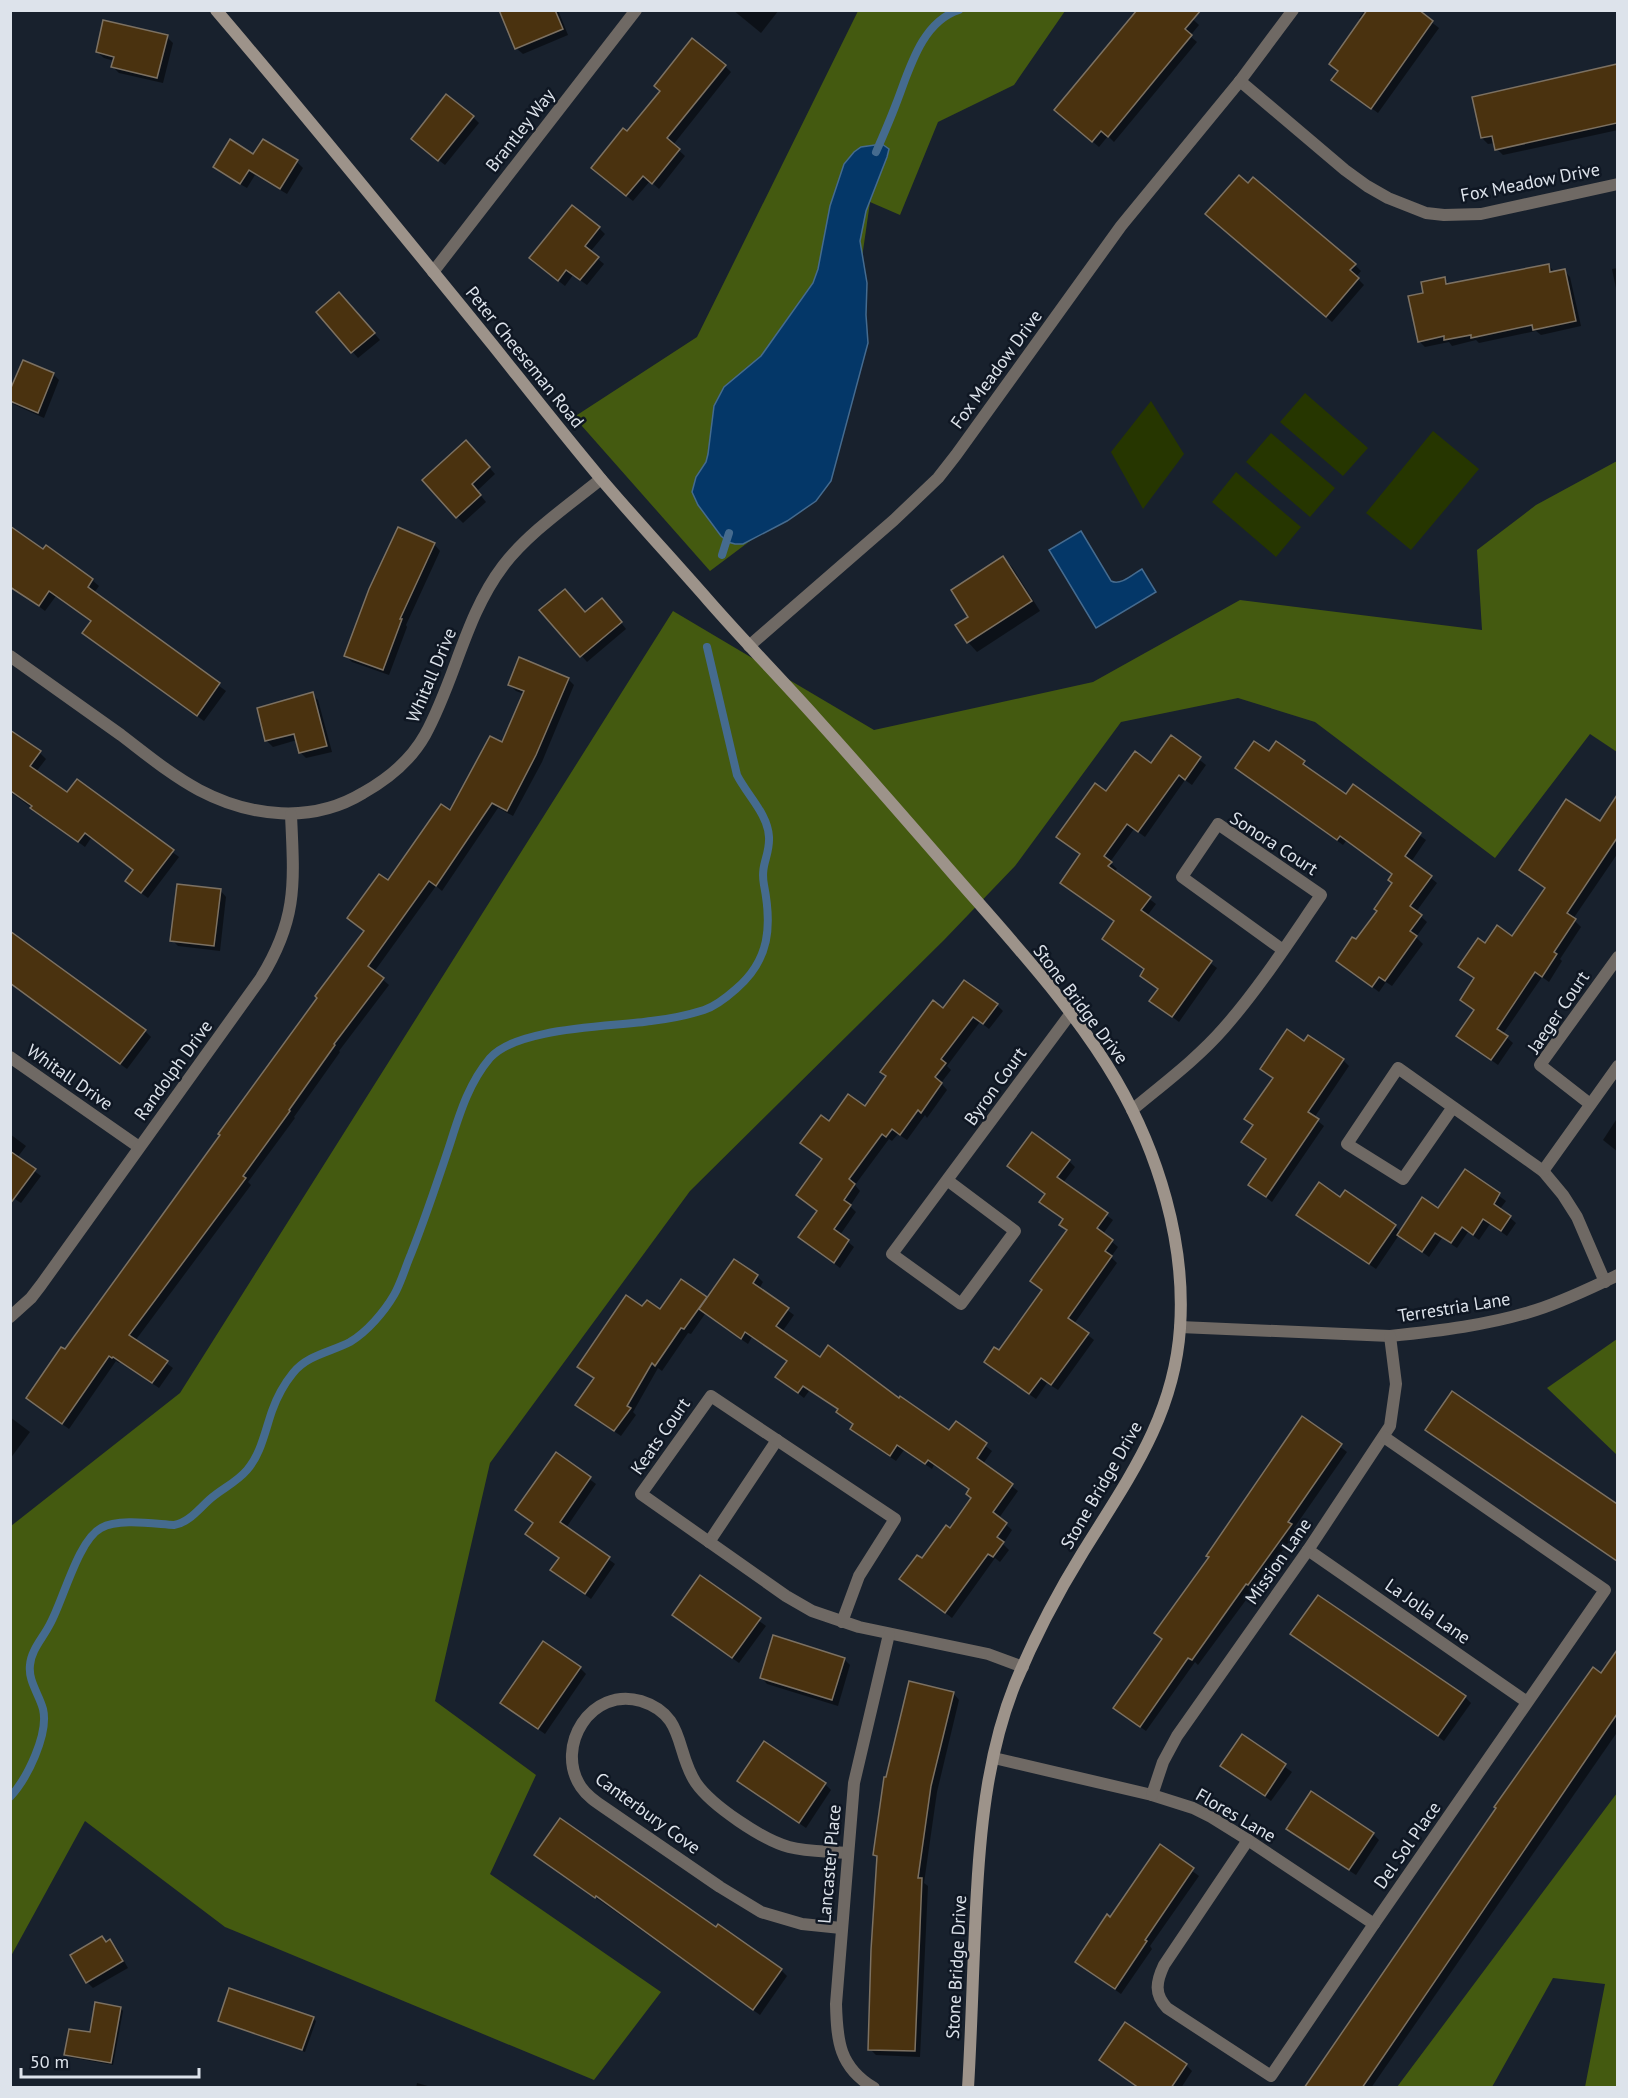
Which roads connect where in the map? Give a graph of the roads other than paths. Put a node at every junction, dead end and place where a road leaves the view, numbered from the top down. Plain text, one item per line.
1 (216, 10) edge
2 (636, 10) edge
3 (1293, 10) edge
4 (1240, 81) junction
5 (1617, 184) edge
6 (433, 272) junction
7 (601, 479) junction
8 (749, 646) junction
9 (10, 656) edge
10 (816, 717) joint
11 (291, 815) junction
12 (1283, 950) junction
13 (1617, 957) edge
14 (1071, 1013) junction
15 (10, 1057) edge
16 (1617, 1066) edge
17 (1590, 1104) junction
18 (1453, 1107) junction
19 (1132, 1110) junction
20 (139, 1147) junction
21 (1543, 1171) junction
22 (947, 1179) junction
23 (1617, 1275) edge
24 (1605, 1282) junction
25 (10, 1317) edge
26 (1180, 1328) junction
27 (1390, 1336) junction
28 (1384, 1437) junction
29 (777, 1440) junction
30 (709, 1542) junction
31 (1308, 1550) junction
32 (842, 1622) junction
33 (889, 1634) junction
34 (1023, 1667) junction
35 (1527, 1702) junction
36 (994, 1758) junction
37 (1152, 1795) junction
38 (1248, 1840) junction
39 (848, 1853) junction
40 (1374, 1924) junction
41 (841, 1928) junction
42 (874, 2088) edge
43 (968, 2088) edge

1 - 6 street, Peter Cheeseman Road
2 - 6 street, Brantley Way
3 - 4 street, Fox Meadow Drive
4 - 5 street, Fox Meadow Drive
4 - 8 street, Fox Meadow Drive
6 - 7 street, Peter Cheeseman Road
7 - 8 street, Peter Cheeseman Road
7 - 11 street, Whitall Drive
8 - 10 street, Peter Cheeseman Road
9 - 11 street, Whitall Drive
10 - 14 street, Stone Bridge Drive
11 - 20 street, Randolph Drive
12 - 12 street, Sonora Court
12 - 19 street, Sonora Court
13 - 17 street, Jaeger Court
14 - 19 street, Stone Bridge Drive
14 - 22 street, Byron Court
15 - 20 street, Whitall Drive
16 - 17 street
17 - 21 street
18 - 18 street
18 - 21 street
19 - 26 street, Stone Bridge Drive
20 - 25 street, Randolph Drive
21 - 24 street
22 - 22 street, Byron Court
23 - 24 street, Terrestria Lane
24 - 27 street, Terrestria Lane
26 - 27 street, Terrestria Lane
26 - 34 street, Stone Bridge Drive
27 - 28 street, Mission Lane
28 - 31 street, Mission Lane
28 - 35 street, Del Sol Place
29 - 30 street
29 - 30 street, Keats Court
29 - 32 street, Keats Court
30 - 32 street, Keats Court
31 - 35 street, La Jolla Lane
31 - 37 street, Mission Lane
32 - 33 street, Keats Court
33 - 34 street, Keats Court
33 - 39 street, Lancaster Place
34 - 36 street, Stone Bridge Drive
35 - 40 street, Del Sol Place
36 - 37 street, Flores Lane
36 - 43 street, Stone Bridge Drive
37 - 38 street, Flores Lane
38 - 40 street, Flores Lane
38 - 40 street, Del Sol Place
39 - 41 street, Lancaster Place
39 - 41 street, Canterbury Cove
41 - 42 street, Lancaster Place

